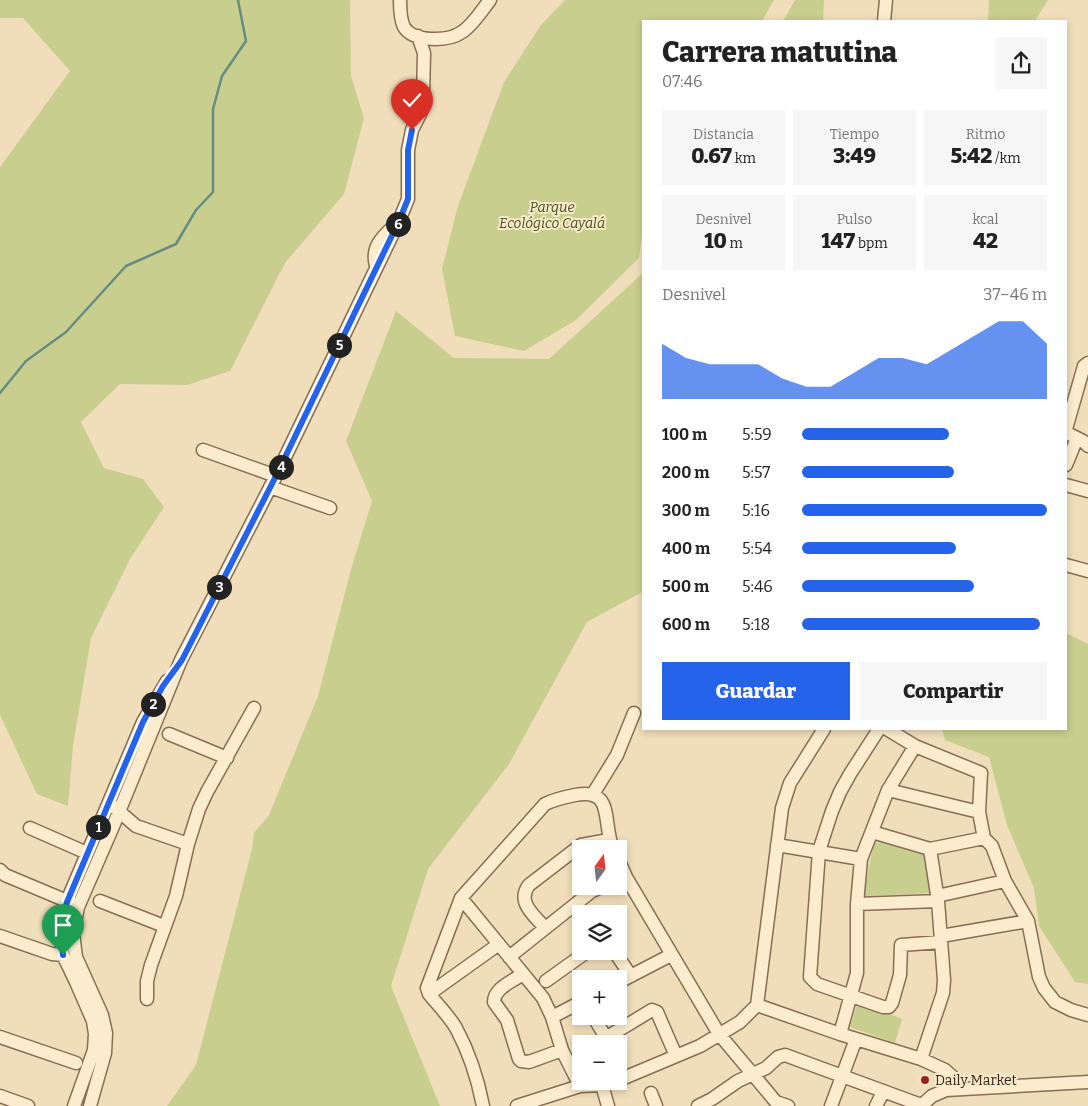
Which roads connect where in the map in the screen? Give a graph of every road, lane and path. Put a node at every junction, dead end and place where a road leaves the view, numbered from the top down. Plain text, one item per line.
1 (400, 0) edge
2 (490, 0) edge
3 (886, 0) edge
4 (884, 20) edge
5 (418, 36) junction
6 (440, 40) junction
7 (424, 53) junction
8 (1088, 363) edge
9 (1078, 438) edge
10 (203, 450) dead end
11 (1067, 463) edge
12 (273, 482) junction
13 (1067, 485) edge
14 (1088, 491) edge
15 (330, 508) dead end
16 (1067, 565) edge
17 (1088, 571) edge
18 (182, 660) junction
19 (254, 708) dead end
20 (634, 713) dead end
21 (823, 730) edge
22 (878, 730) edge
23 (889, 730) edge
24 (169, 734) dead end
25 (915, 746) junction
26 (227, 758) junction
27 (888, 790) junction
28 (593, 794) junction
29 (107, 805) junction
30 (120, 811) junction
31 (979, 812) junction
32 (114, 824) junction
33 (136, 826) junction
34 (30, 828) dead end
35 (872, 832) junction
36 (984, 838) junction
37 (610, 840) edge
38 (188, 844) junction
39 (777, 845) junction
40 (930, 849) junction
41 (819, 851) junction
42 (572, 852) edge
43 (88, 853) junction
44 (861, 859) junction
45 (2, 877) edge
46 (1005, 881) junction
47 (628, 887) edge
48 (587, 895) edge
49 (461, 898) junction
50 (937, 898) junction
51 (100, 901) dead end
52 (73, 904) junction
53 (857, 904) junction
54 (1028, 921) junction
55 (164, 926) junction
56 (545, 928) junction
57 (0, 936) edge
58 (941, 939) junction
59 (499, 944) junction
60 (63, 955) junction
61 (672, 955) junction
62 (510, 957) junction
63 (575, 960) edge
64 (620, 960) edge
65 (523, 974) junction
66 (631, 976) junction
67 (627, 978) edge
68 (546, 981) dead end
69 (429, 994) junction
70 (852, 996) junction
71 (147, 999) dead end
72 (757, 1005) junction
73 (572, 1007) edge
74 (1088, 1015) edge
75 (552, 1017) junction
76 (598, 1025) edge
77 (719, 1034) junction
78 (840, 1034) junction
79 (0, 1037) edge
80 (856, 1039) junction
81 (562, 1050) junction
82 (676, 1056) junction
83 (921, 1058) junction
84 (76, 1063) dead end
85 (572, 1070) edge
86 (752, 1074) junction
87 (843, 1076) junction
88 (627, 1077) edge
89 (1088, 1082) edge
90 (95, 1089) junction
91 (572, 1089) edge
92 (960, 1089) junction
93 (603, 1090) edge
94 (79, 1091) junction
95 (883, 1092) junction
96 (651, 1093) dead end
97 (0, 1096) edge
98 (779, 1105) edge
99 (28, 1106) edge
100 (74, 1106) edge
101 (90, 1106) edge
102 (483, 1106) edge
103 (517, 1106) edge
104 (608, 1106) edge
105 (656, 1106) edge
106 (698, 1106) edge
107 (831, 1106) edge
108 (876, 1106) edge
109 (921, 1106) edge

1 - 5 street
2 - 6 street
3 - 4 street
5 - 6 street
5 - 7 street
6 - 7 street
7 - 12 street
8 - 9 street
9 - 11 street
10 - 12 street
12 - 15 street
12 - 18 street
13 - 14 street
16 - 17 street
18 - 29 street
18 - 30 street
19 - 26 street
20 - 28 street
21 - 39 street
22 - 41 street
23 - 25 street
24 - 26 street
25 - 27 street
25 - 31 street
26 - 38 street
27 - 31 street
27 - 35 street
28 - 37 street
28 - 49 street
29 - 30 street
29 - 43 street
30 - 32 street
30 - 33 street
31 - 36 street
32 - 33 street
32 - 52 street
33 - 38 street
34 - 43 street
35 - 40 street
35 - 44 street
36 - 40 street
36 - 46 street
38 - 55 street
39 - 41 street
39 - 72 street
40 - 50 street
41 - 44 street
41 - 70 street
42 - 56 street
43 - 52 street
44 - 53 street
45 - 52 street
46 - 50 street
46 - 54 street
47 - 61 street
48 - 56 street
49 - 59 street
49 - 69 street
50 - 53 street
50 - 58 street
51 - 55 street
52 - 60 street
52 - 90 street
53 - 70 street
54 - 58 street
54 - 74 street
55 - 71 street
56 - 62 street
57 - 60 street
58 - 70 street
58 - 83 street
59 - 62 street
59 - 69 street
60 - 94 street
61 - 66 street
61 - 77 street
62 - 65 street
63 - 68 street
64 - 66 street
65 - 75 street
65 - 81 street
66 - 67 street
69 - 102 street
70 - 78 street
72 - 77 street
72 - 78 street
73 - 75 street
75 - 81 street
76 - 82 street
77 - 82 street
77 - 86 street
78 - 80 street
79 - 84 street
80 - 83 street
80 - 87 street
81 - 85 street
82 - 88 street
83 - 92 street
86 - 87 street
86 - 98 street
86 - 106 street
87 - 95 street
87 - 107 street
89 - 92 street
90 - 94 street
90 - 101 street
91 - 103 street
92 - 109 street
93 - 104 street
94 - 100 street
95 - 108 street
95 - 109 street
96 - 105 street
97 - 99 street

